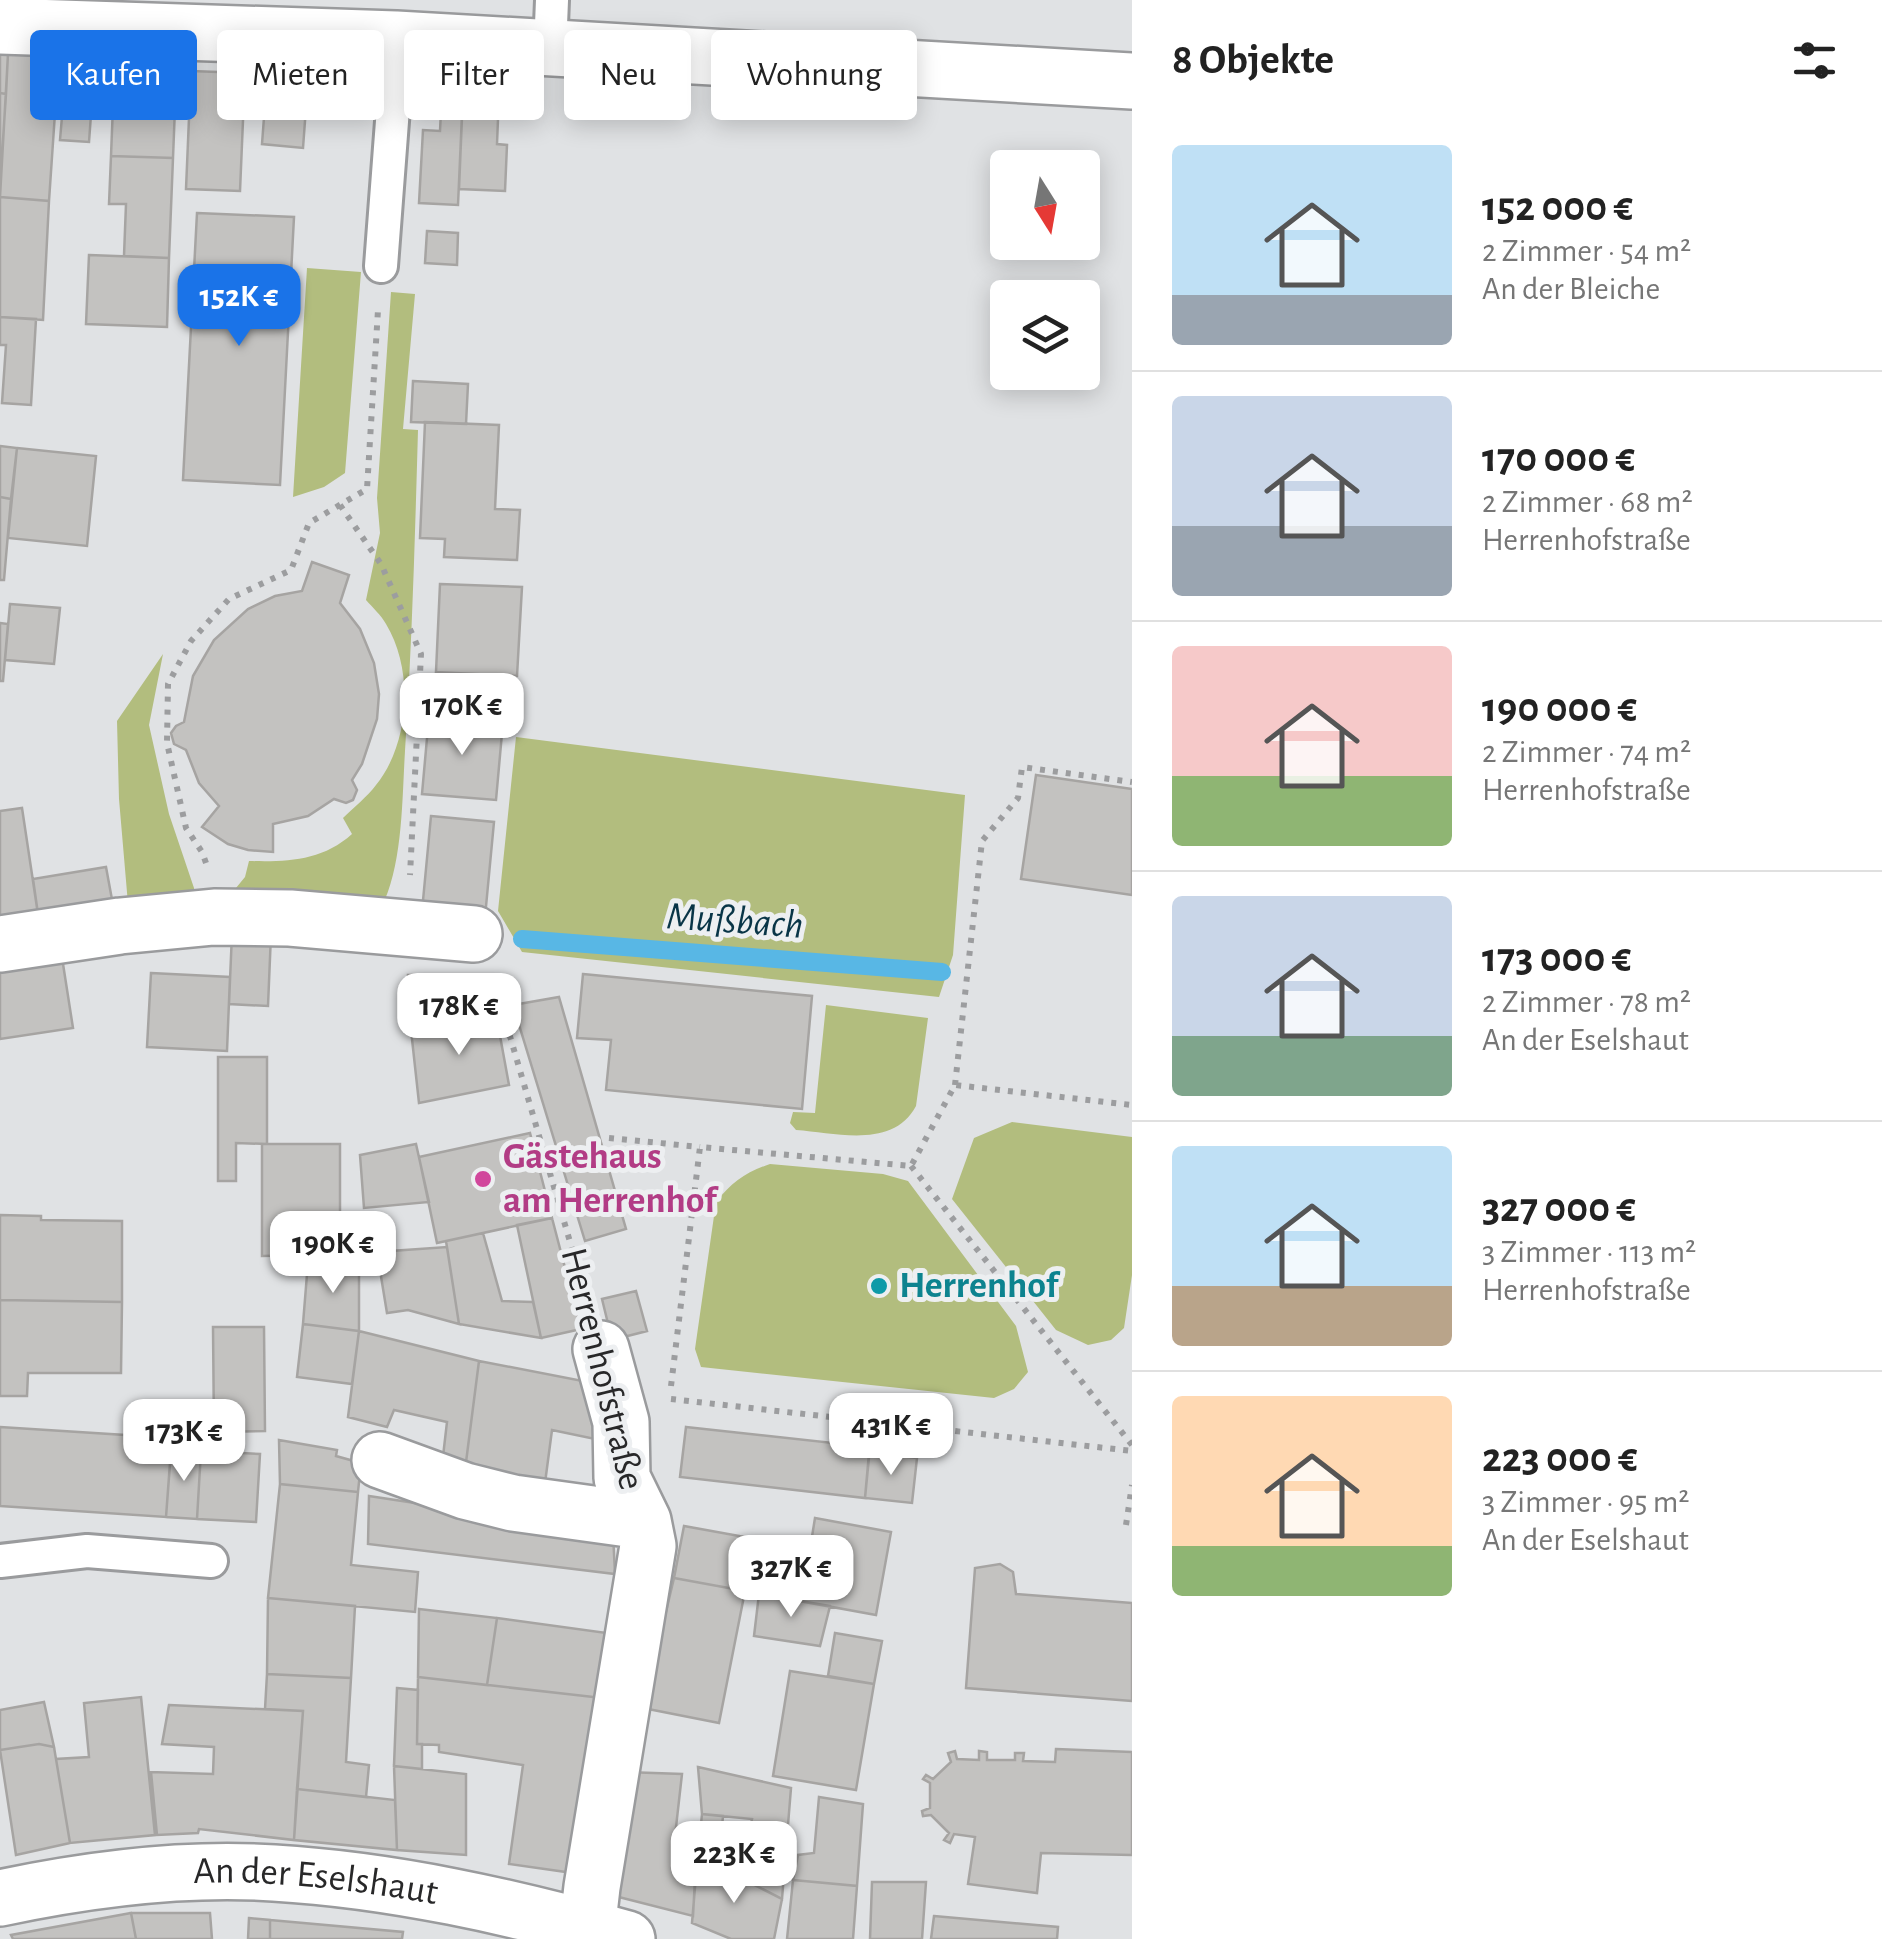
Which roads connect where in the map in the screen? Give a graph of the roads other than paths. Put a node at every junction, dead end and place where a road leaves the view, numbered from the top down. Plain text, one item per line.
1 (551, 25) edge
2 (0, 26) edge
3 (396, 39) junction
4 (1132, 82) edge
5 (381, 266) road end
6 (474, 934) road end
7 (0, 944) edge
8 (602, 1349) road end
9 (380, 1460) dead end
10 (644, 1521) junction
11 (0, 1561) edge
12 (211, 1561) dead end
13 (0, 1896) edge
14 (600, 1935) edge

1 - 3 main road
1 - 4 main road
2 - 3 main road
3 - 5 lane
6 - 7 main road
8 - 10 main road, Herrenhofstraße
9 - 10 main road
10 - 14 main road, Herrenhofstraße
11 - 12 lane
13 - 14 main road, An der Eselshaut

